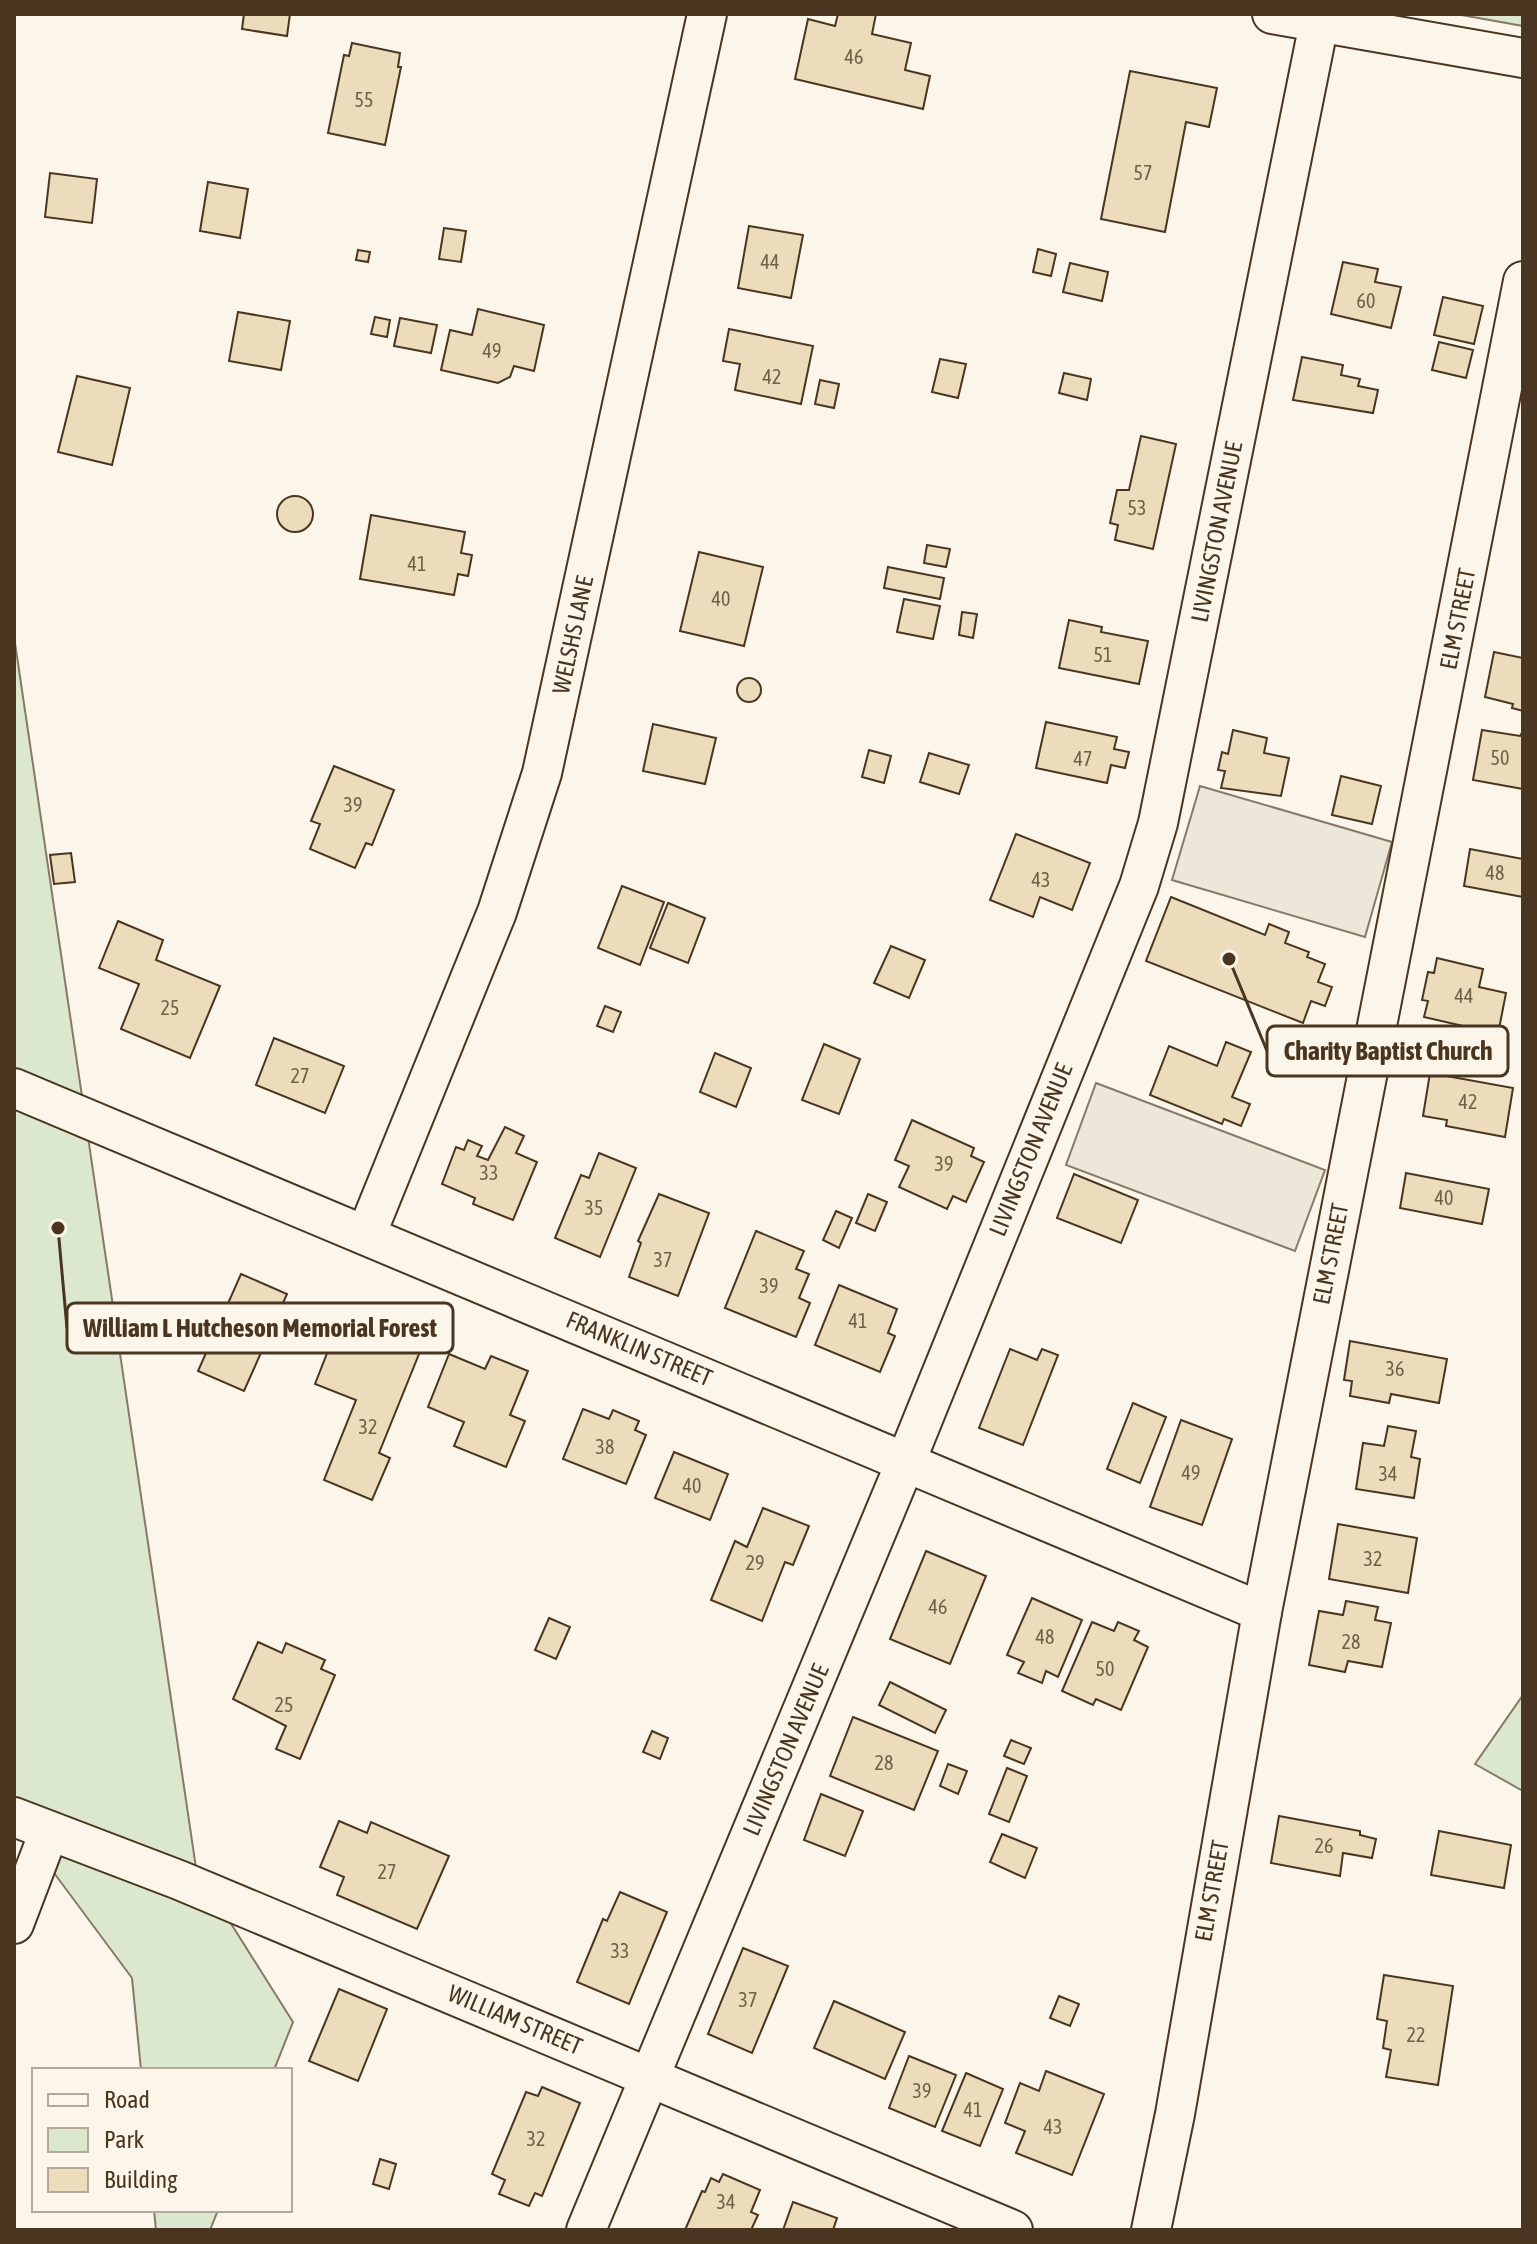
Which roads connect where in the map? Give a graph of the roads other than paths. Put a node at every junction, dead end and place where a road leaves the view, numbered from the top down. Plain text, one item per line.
1 (707, 14) edge
2 (1272, 14) edge
3 (1319, 23) junction
4 (1523, 58) edge
5 (1523, 281) edge
6 (14, 1088) edge
7 (366, 1235) junction
8 (906, 1461) junction
9 (1262, 1612) junction
10 (14, 1817) edge
11 (49, 1832) junction
12 (14, 1924) edge
13 (651, 2077) junction
14 (586, 2230) edge
15 (1013, 2230) edge
16 (1151, 2230) edge

1 - 7 street, WELSHS LANE
2 - 3 street
3 - 4 street
3 - 8 street, LIVINGSTON AVENUE
5 - 9 street, ELM STREET
6 - 7 street, FRANKLIN STREET
7 - 8 street, FRANKLIN STREET
8 - 9 street, FRANKLIN STREET
8 - 13 street, LIVINGSTON AVENUE
9 - 16 street, ELM STREET
10 - 11 street, WILLIAM STREET
11 - 12 street
11 - 13 street, WILLIAM STREET
13 - 14 street, LIVINGSTON AVENUE
13 - 15 street, WILLIAM STREET

